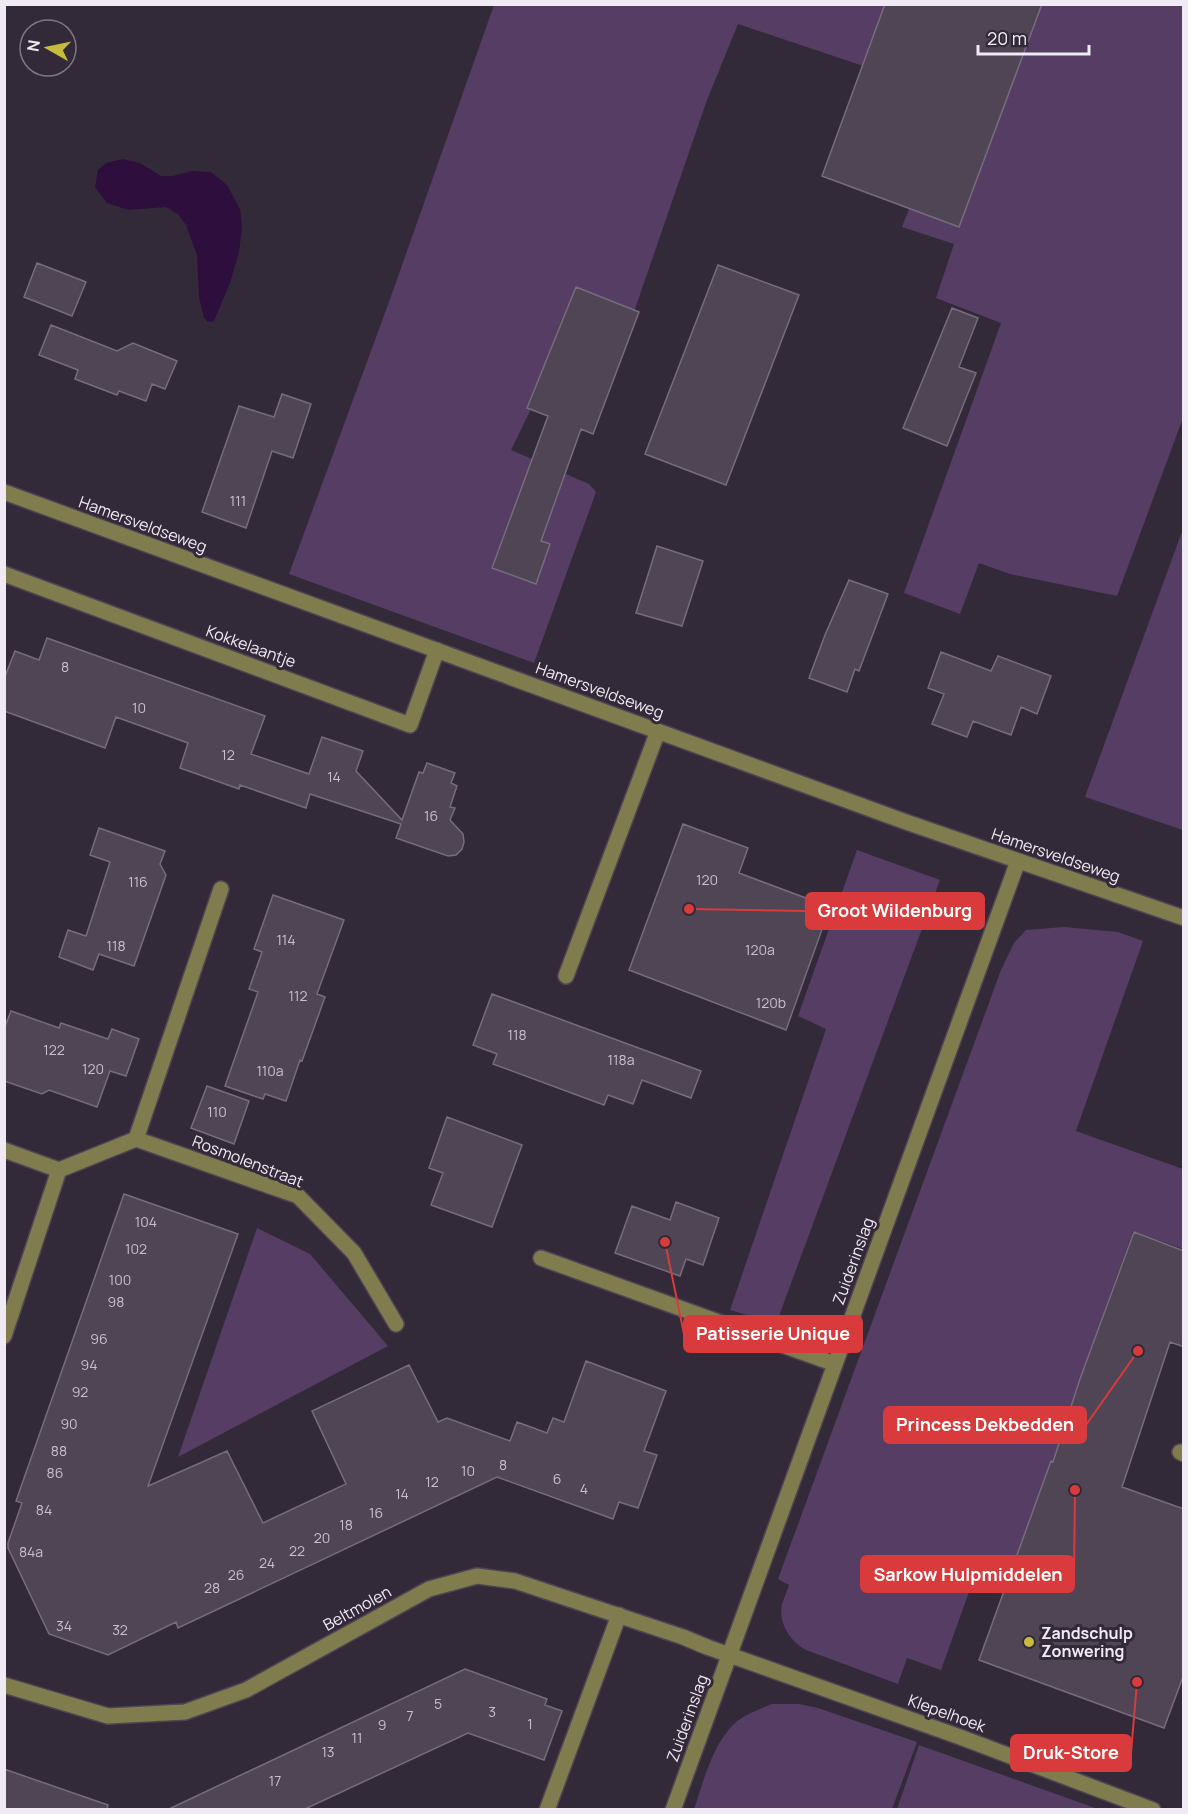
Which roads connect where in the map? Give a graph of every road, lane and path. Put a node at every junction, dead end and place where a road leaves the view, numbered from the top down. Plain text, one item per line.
1 (4, 492) edge
2 (4, 574) edge
3 (437, 650) junction
4 (658, 731) junction
5 (1018, 861) junction
6 (221, 889) dead end
7 (1184, 918) edge
8 (566, 976) dead end
9 (136, 1139) junction
10 (4, 1150) edge
11 (59, 1170) junction
12 (541, 1258) dead end
13 (396, 1324) dead end
14 (4, 1336) edge
15 (835, 1364) junction
16 (619, 1615) junction
17 (729, 1654) junction
18 (4, 1685) edge
19 (547, 1809) edge
20 (673, 1809) edge
21 (1153, 1809) edge

1 - 3 street, Hamersveldseweg
2 - 3 street, Kokkelaantje
3 - 4 street, Hamersveldseweg
4 - 5 street, Hamersveldseweg
4 - 8 street
5 - 7 street, Hamersveldseweg
5 - 15 street, Zuiderinslag
6 - 9 street
9 - 11 street
9 - 13 street, Rosmolenstraat
10 - 11 street
11 - 14 street
12 - 15 street
15 - 17 street, Zuiderinslag
16 - 17 street, Beltmolen
16 - 18 street, Beltmolen
16 - 19 street
17 - 20 street, Zuiderinslag
17 - 21 street, Klepelhoek

